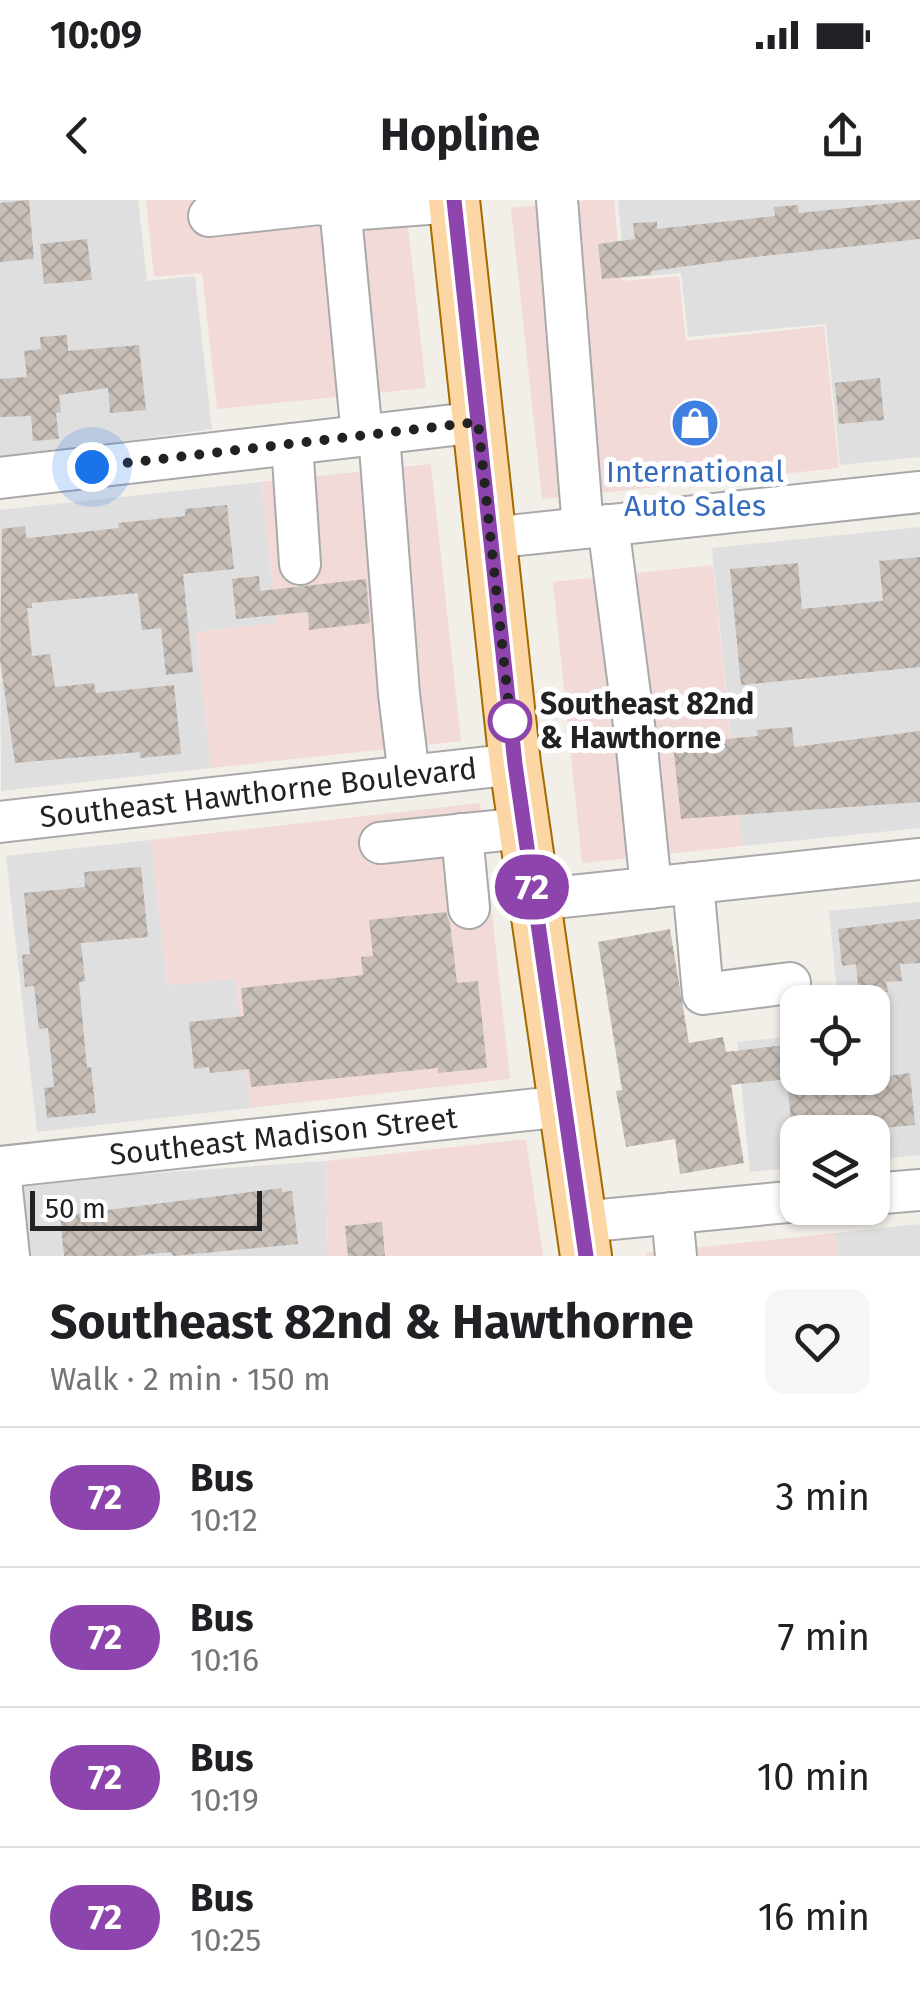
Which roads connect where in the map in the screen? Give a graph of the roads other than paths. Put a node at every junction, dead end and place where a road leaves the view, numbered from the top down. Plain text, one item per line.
1 (556, 200) edge
2 (454, 201) edge
3 (347, 210) junction
4 (209, 216) dead end
5 (478, 422) junction
6 (371, 435) junction
7 (292, 444) junction
8 (0, 478) edge
9 (920, 492) edge
10 (596, 527) junction
11 (490, 538) junction
12 (300, 564) dead end
13 (515, 764) junction
14 (409, 776) junction
15 (0, 822) edge
16 (524, 828) junction
17 (462, 834) junction
18 (380, 842) dead end
19 (920, 859) edge
20 (693, 883) junction
21 (651, 888) junction
22 (534, 900) junction
23 (470, 908) dead end
24 (790, 982) dead end
25 (565, 1106) junction
26 (0, 1168) edge
27 (920, 1190) edge
28 (890, 1192) edge
29 (780, 1203) edge
30 (672, 1213) junction
31 (583, 1239) edge
32 (9, 1256) edge
33 (676, 1256) edge

1 - 10 street
2 - 3 street
2 - 5 main road
3 - 4 street
3 - 6 street
5 - 6 street
5 - 11 main road
6 - 7 street
6 - 14 street
7 - 8 street
7 - 12 street
9 - 10 street
10 - 11 street
10 - 21 street
11 - 13 main road
13 - 14 street, Southeast Hawthorne Boulevard
13 - 16 main road
14 - 15 street, Southeast Hawthorne Boulevard
16 - 17 street
16 - 22 main road
17 - 18 street
17 - 23 street
19 - 20 street
20 - 21 street
20 - 24 street
21 - 22 street
22 - 25 main road
25 - 26 street, Southeast Madison Street
25 - 31 main road
26 - 32 street
27 - 28 street
29 - 30 street
30 - 31 street
30 - 33 street

